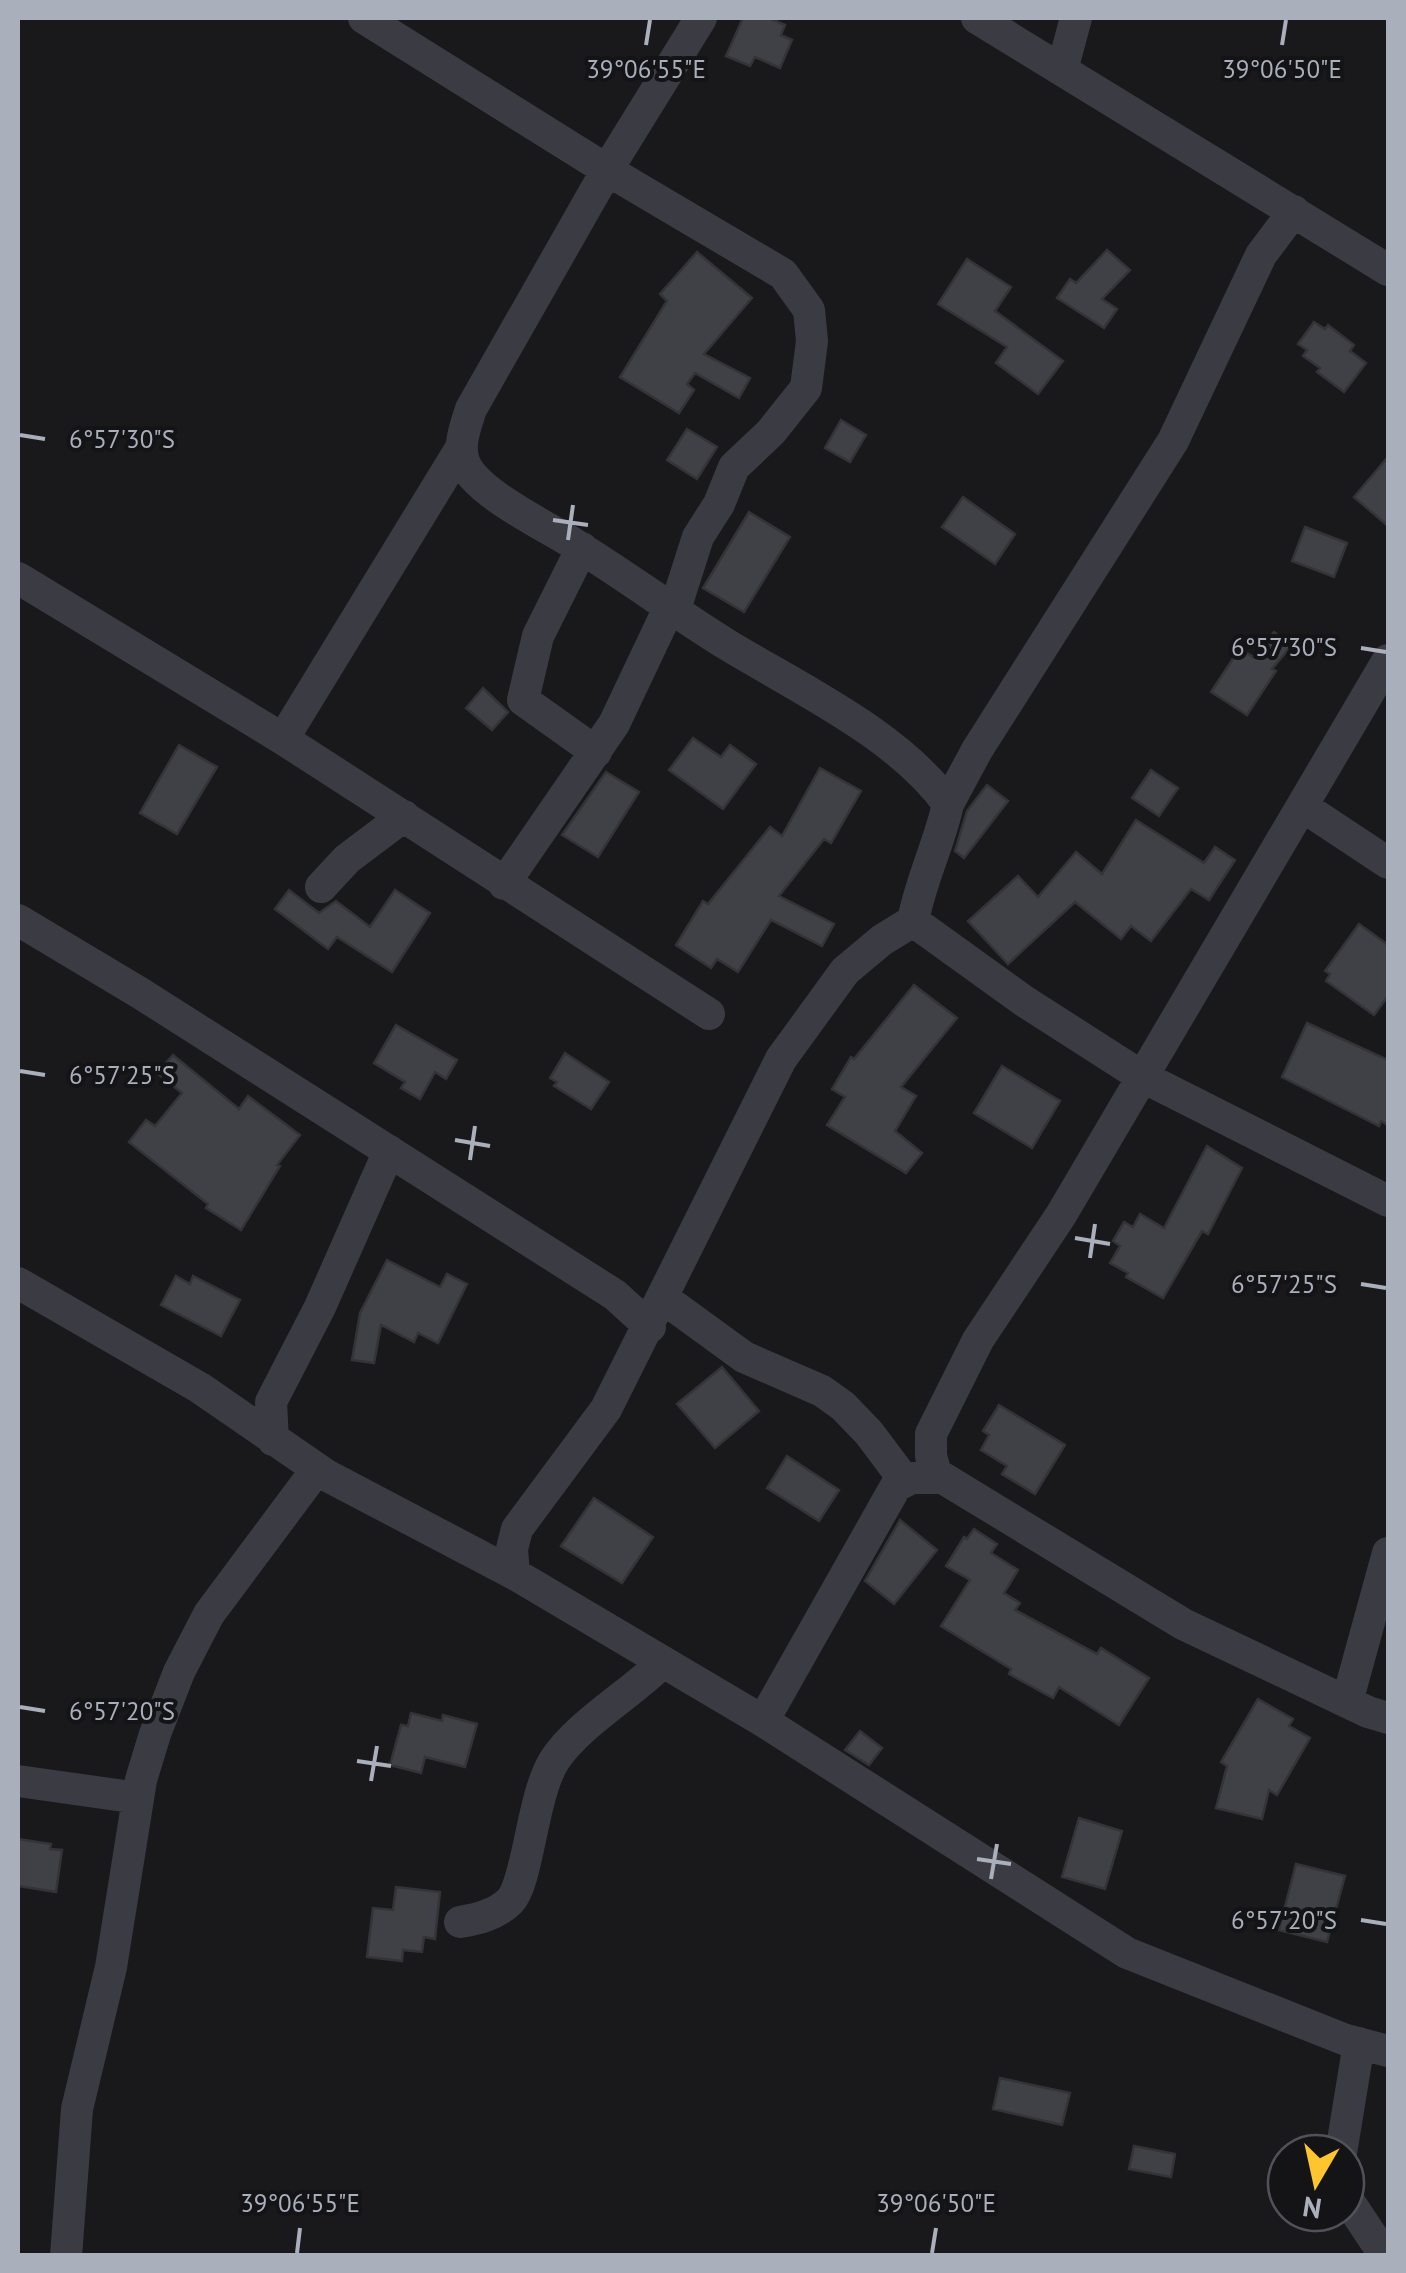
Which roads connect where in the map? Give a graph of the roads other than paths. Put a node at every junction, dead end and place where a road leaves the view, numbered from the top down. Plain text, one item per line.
1 (364, 18) edge
2 (702, 18) edge
3 (977, 18) edge
4 (1076, 18) edge
5 (1062, 70) junction
6 (607, 170) junction
7 (1294, 211) junction
8 (1388, 270) edge
9 (460, 448) junction
10 (582, 548) junction
11 (18, 578) edge
12 (672, 610) junction
13 (1388, 660) edge
14 (283, 740) junction
15 (596, 752) junction
16 (948, 804) junction
17 (1302, 806) junction
18 (404, 816) junction
19 (1388, 864) edge
20 (504, 884) junction
21 (321, 888) dead end
22 (18, 920) edge
23 (913, 921) junction
24 (709, 1014) dead end
25 (1141, 1076) junction
26 (388, 1151) junction
27 (1388, 1201) edge
28 (18, 1283) edge
29 (656, 1312) junction
30 (273, 1440) junction
31 (317, 1470) junction
32 (921, 1480) junction
33 (1388, 1553) edge
34 (514, 1574) junction
35 (663, 1662) junction
36 (1347, 1702) junction
37 (1388, 1718) edge
38 (763, 1720) junction
39 (18, 1781) edge
40 (138, 1798) junction
41 (460, 1922) dead end
42 (1374, 2047) edge
43 (1346, 2133) edge
44 (69, 2206) junction
45 (1366, 2229) edge
46 (1388, 2254) edge
47 (66, 2256) edge
48 (93, 2256) edge

1 - 6 street
2 - 6 street
3 - 5 street
4 - 5 street
5 - 7 street
6 - 9 street
6 - 12 street
7 - 8 street
7 - 16 street
9 - 10 street
9 - 14 street
10 - 12 street
10 - 15 street
11 - 14 street
12 - 15 street
12 - 16 street
13 - 17 street
14 - 18 street
15 - 20 street
16 - 23 street
17 - 19 street
17 - 25 street
18 - 20 street
18 - 21 street
20 - 24 street
22 - 26 street
23 - 25 street
23 - 29 street
25 - 27 street
25 - 32 street
26 - 29 street
26 - 30 street
28 - 30 street
29 - 32 street
29 - 34 street
30 - 31 street
31 - 34 street
31 - 40 street
32 - 36 street
32 - 38 street
33 - 36 street
34 - 35 street
35 - 38 street
35 - 41 street
36 - 37 street
38 - 42 street
39 - 40 street
40 - 44 street
42 - 43 street
44 - 47 street
44 - 48 street
45 - 46 street

